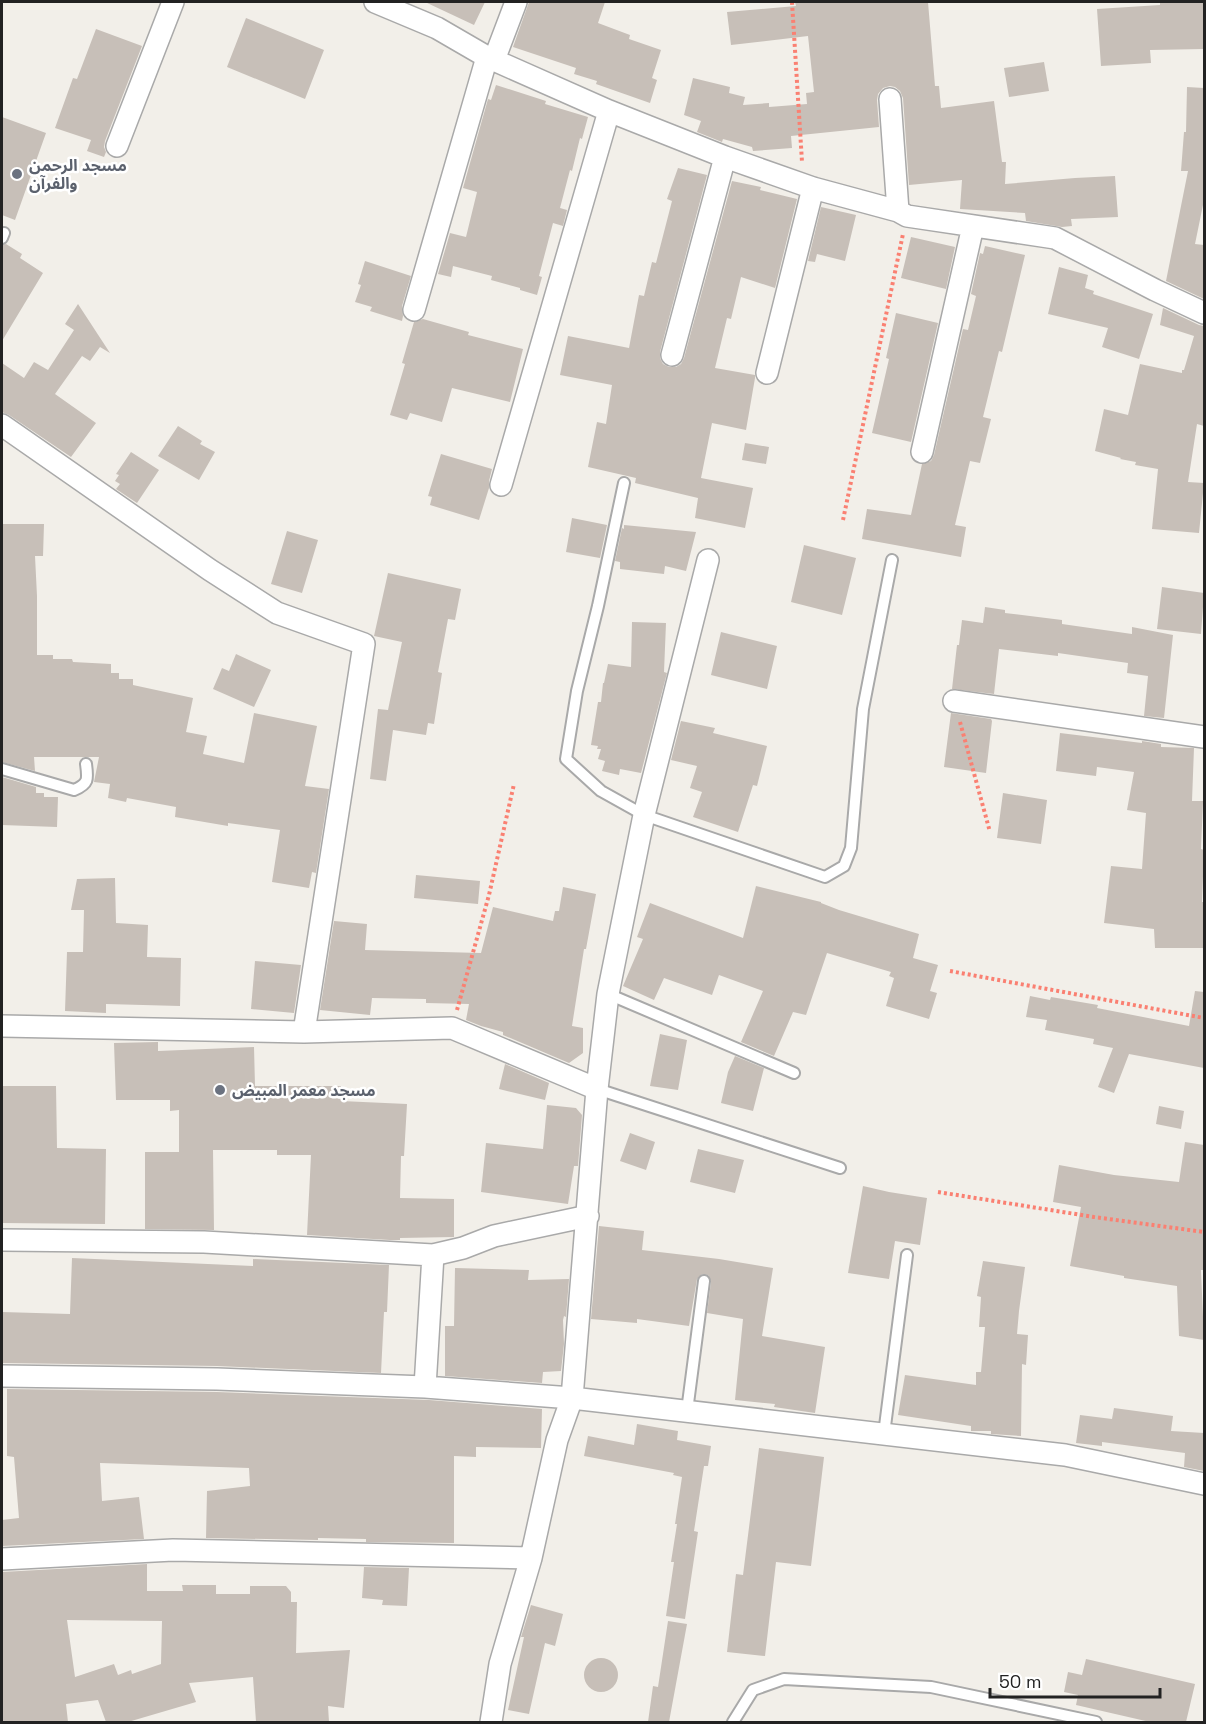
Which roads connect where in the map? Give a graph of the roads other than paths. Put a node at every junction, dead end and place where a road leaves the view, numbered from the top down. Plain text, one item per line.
1 (173, 2) edge
2 (375, 2) edge
3 (516, 2) edge
4 (490, 58) junction
5 (890, 99) dead end
6 (609, 111) junction
7 (117, 146) dead end
8 (725, 157) junction
9 (808, 186) junction
10 (903, 213) junction
11 (973, 226) junction
12 (414, 310) dead end
13 (1204, 313) edge
14 (672, 355) dead end
15 (767, 373) dead end
16 (2, 425) edge
17 (922, 452) dead end
18 (624, 483) dead end
19 (501, 485) dead end
20 (708, 560) dead end
21 (892, 560) dead end
22 (954, 701) road end
23 (1204, 737) edge
24 (86, 764) dead end
25 (2, 769) edge
26 (644, 815) junction
27 (608, 994) junction
28 (2, 1026) edge
29 (304, 1032) junction
30 (794, 1073) dead end
31 (597, 1089) junction
32 (840, 1168) dead end
33 (588, 1216) junction
34 (2, 1240) edge
35 (433, 1255) junction
36 (908, 1255) dead end
37 (704, 1281) dead end
38 (2, 1376) edge
39 (425, 1387) junction
40 (572, 1398) junction
41 (687, 1411) junction
42 (884, 1434) junction
43 (1204, 1484) edge
44 (531, 1557) junction
45 (2, 1558) edge
46 (491, 1722) edge
47 (734, 1722) edge
48 (1096, 1722) edge

1 - 7 street
2 - 4 street
3 - 4 street
4 - 6 street
4 - 12 street
5 - 10 street
6 - 8 street
6 - 19 street
8 - 9 street
8 - 14 street
9 - 10 street
9 - 15 street
10 - 11 street
11 - 13 street
11 - 17 street
16 - 29 street
18 - 26 lane
20 - 26 street
21 - 26 lane
22 - 23 street
24 - 25 lane
26 - 27 street
27 - 30 lane
27 - 31 street
28 - 29 street
29 - 31 street
31 - 32 lane
31 - 33 street
33 - 35 street
33 - 40 street
34 - 35 street
35 - 39 street
36 - 42 lane
37 - 41 lane
38 - 39 street
39 - 40 street
40 - 41 street
40 - 44 street
41 - 42 street
42 - 43 street
44 - 45 street
44 - 46 street
47 - 48 lane

